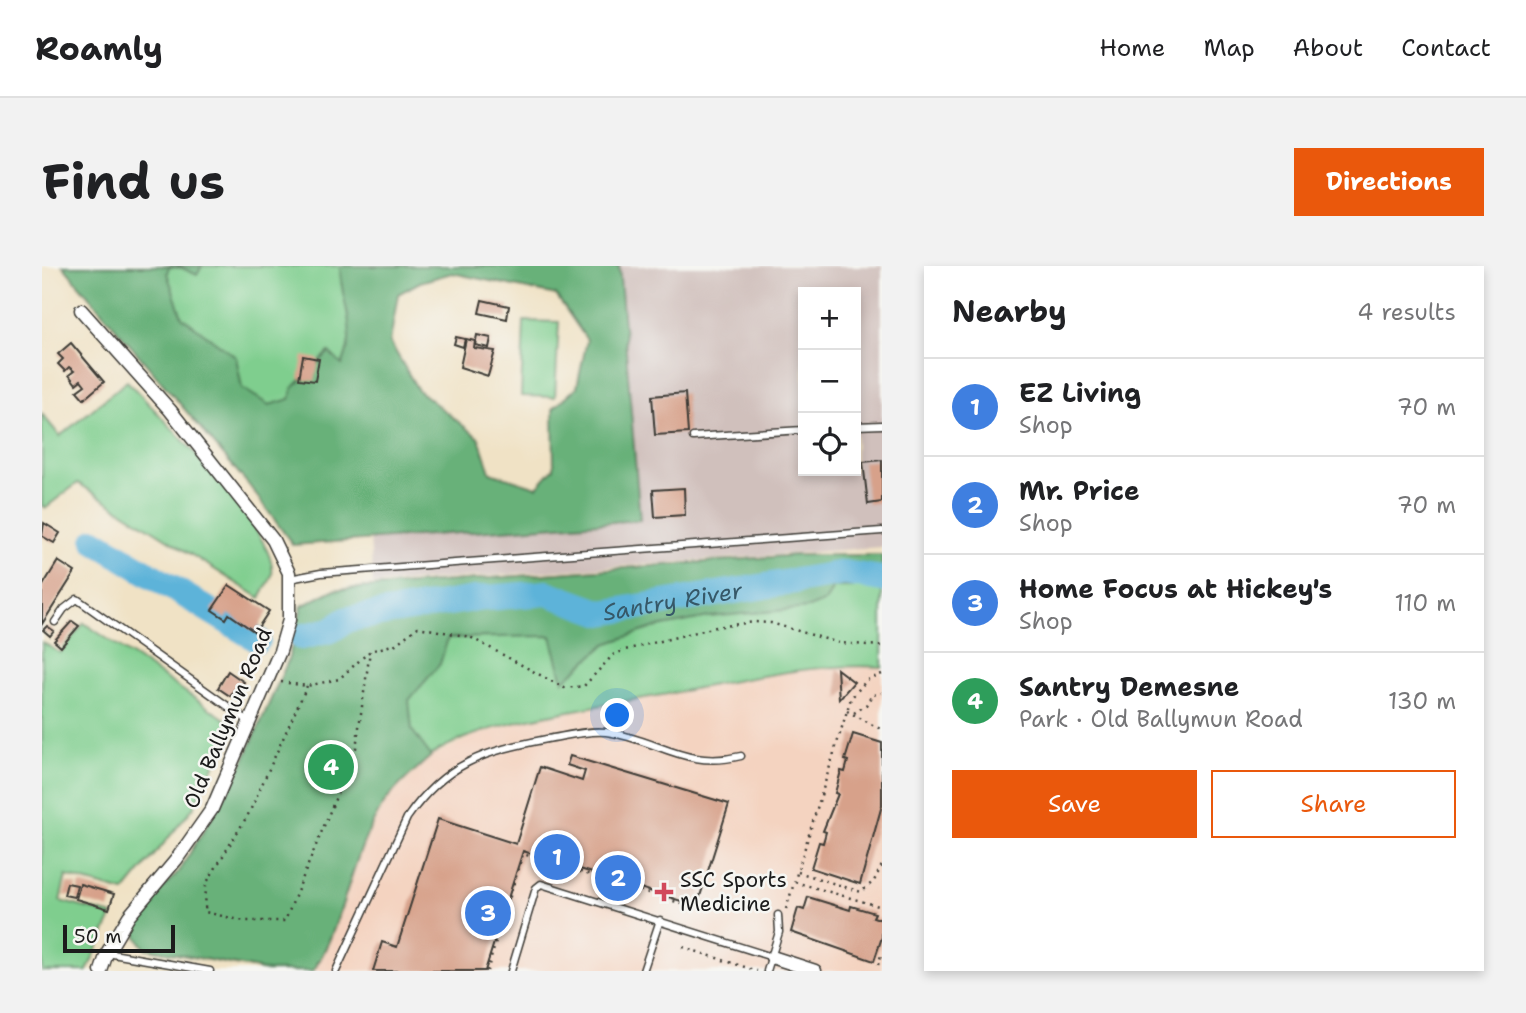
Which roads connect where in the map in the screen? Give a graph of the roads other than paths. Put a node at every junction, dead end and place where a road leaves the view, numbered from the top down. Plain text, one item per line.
1 (81, 310) dead end
2 (882, 425) edge
3 (861, 426) edge
4 (798, 430) edge
5 (693, 438) dead end
6 (882, 531) edge
7 (289, 579) junction
8 (55, 622) dead end
9 (250, 722) junction
10 (741, 756) dead end
11 (779, 918) road end
12 (660, 920) junction
13 (107, 953) junction
14 (772, 957) junction
15 (101, 971) edge
16 (210, 971) edge
17 (336, 971) edge
18 (511, 971) edge
19 (643, 971) edge
20 (767, 971) edge
21 (815, 971) edge

1 - 7 street, Old Ballymun Road
2 - 3 lane
4 - 5 lane
6 - 7 lane
7 - 9 street, Old Ballymun Road
8 - 9 lane
9 - 13 street, Old Ballymun Road
10 - 17 lane
11 - 14 lane
12 - 14 lane
12 - 18 lane
12 - 19 lane
13 - 15 street, Old Ballymun Road
13 - 16 lane
14 - 20 lane
14 - 21 street

